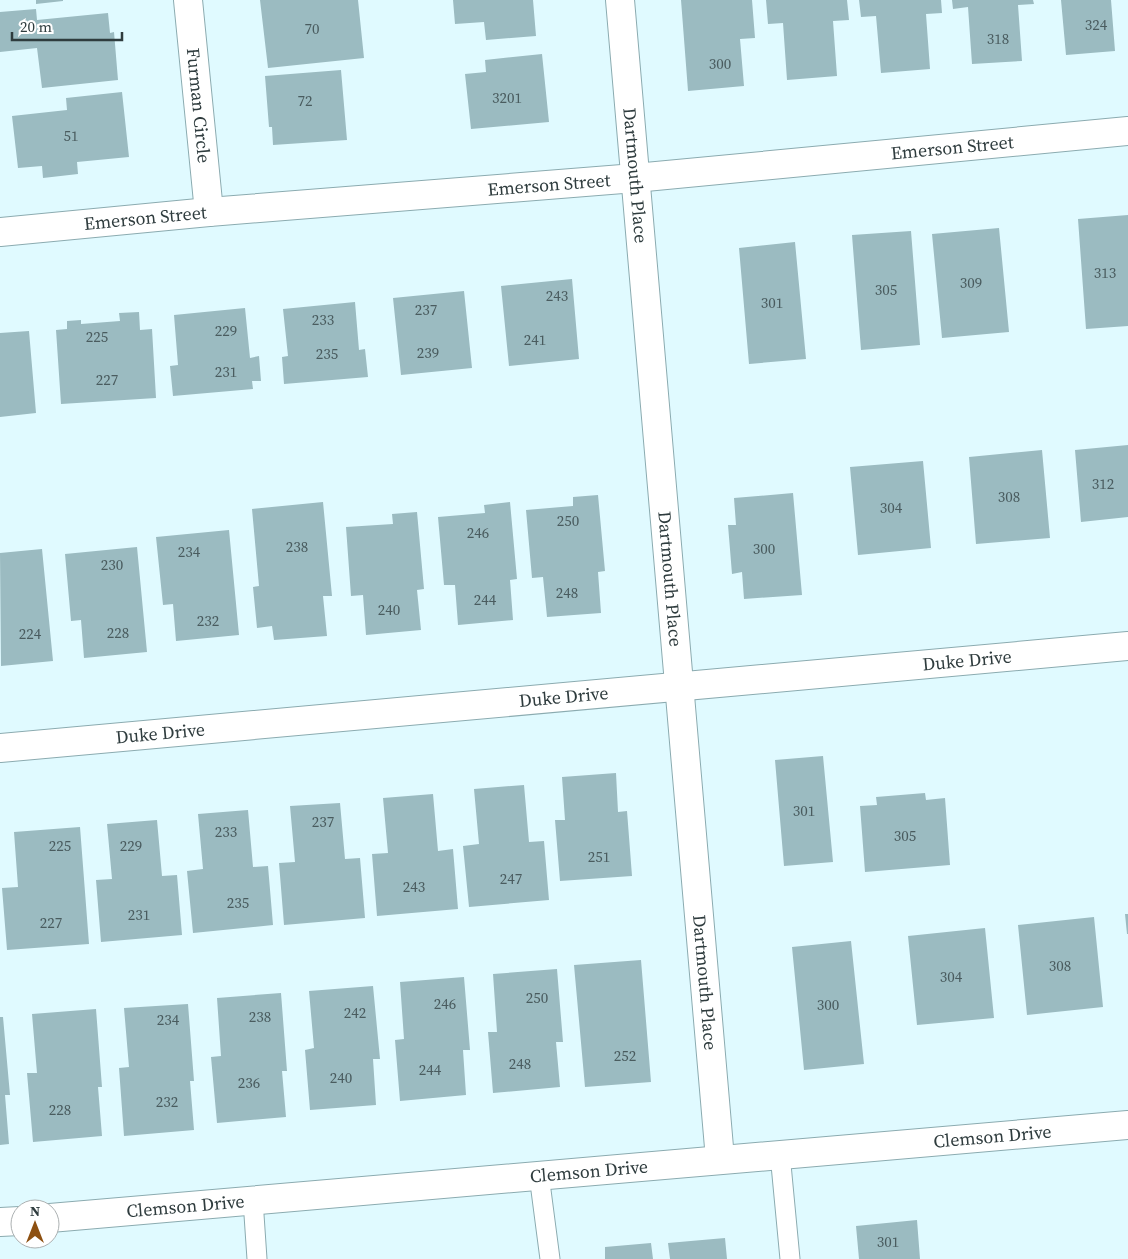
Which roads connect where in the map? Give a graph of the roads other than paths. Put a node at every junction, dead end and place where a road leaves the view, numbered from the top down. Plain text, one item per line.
1 (188, 0) edge
2 (620, 0) edge
3 (1128, 131) edge
4 (635, 178) junction
5 (208, 212) junction
6 (0, 232) edge
7 (1128, 646) edge
8 (678, 687) junction
9 (0, 748) edge
10 (1128, 1125) edge
11 (780, 1154) junction
12 (720, 1159) junction
13 (539, 1175) junction
14 (253, 1200) junction
15 (60, 1217) edge
16 (257, 1259) edge
17 (550, 1259) edge
18 (790, 1259) edge

1 - 5 street, Furman Circle
2 - 4 street, Dartmouth Place
3 - 4 street, Emerson Street
4 - 5 street, Emerson Street
4 - 8 street, Dartmouth Place
5 - 6 street, Emerson Street
7 - 8 street, Duke Drive
8 - 9 street, Duke Drive
8 - 12 street, Dartmouth Place
10 - 11 street, Clemson Drive
11 - 12 street, Clemson Drive
11 - 18 lane
12 - 13 street, Clemson Drive
13 - 14 street, Clemson Drive
13 - 17 lane
14 - 15 street, Clemson Drive
14 - 16 lane

